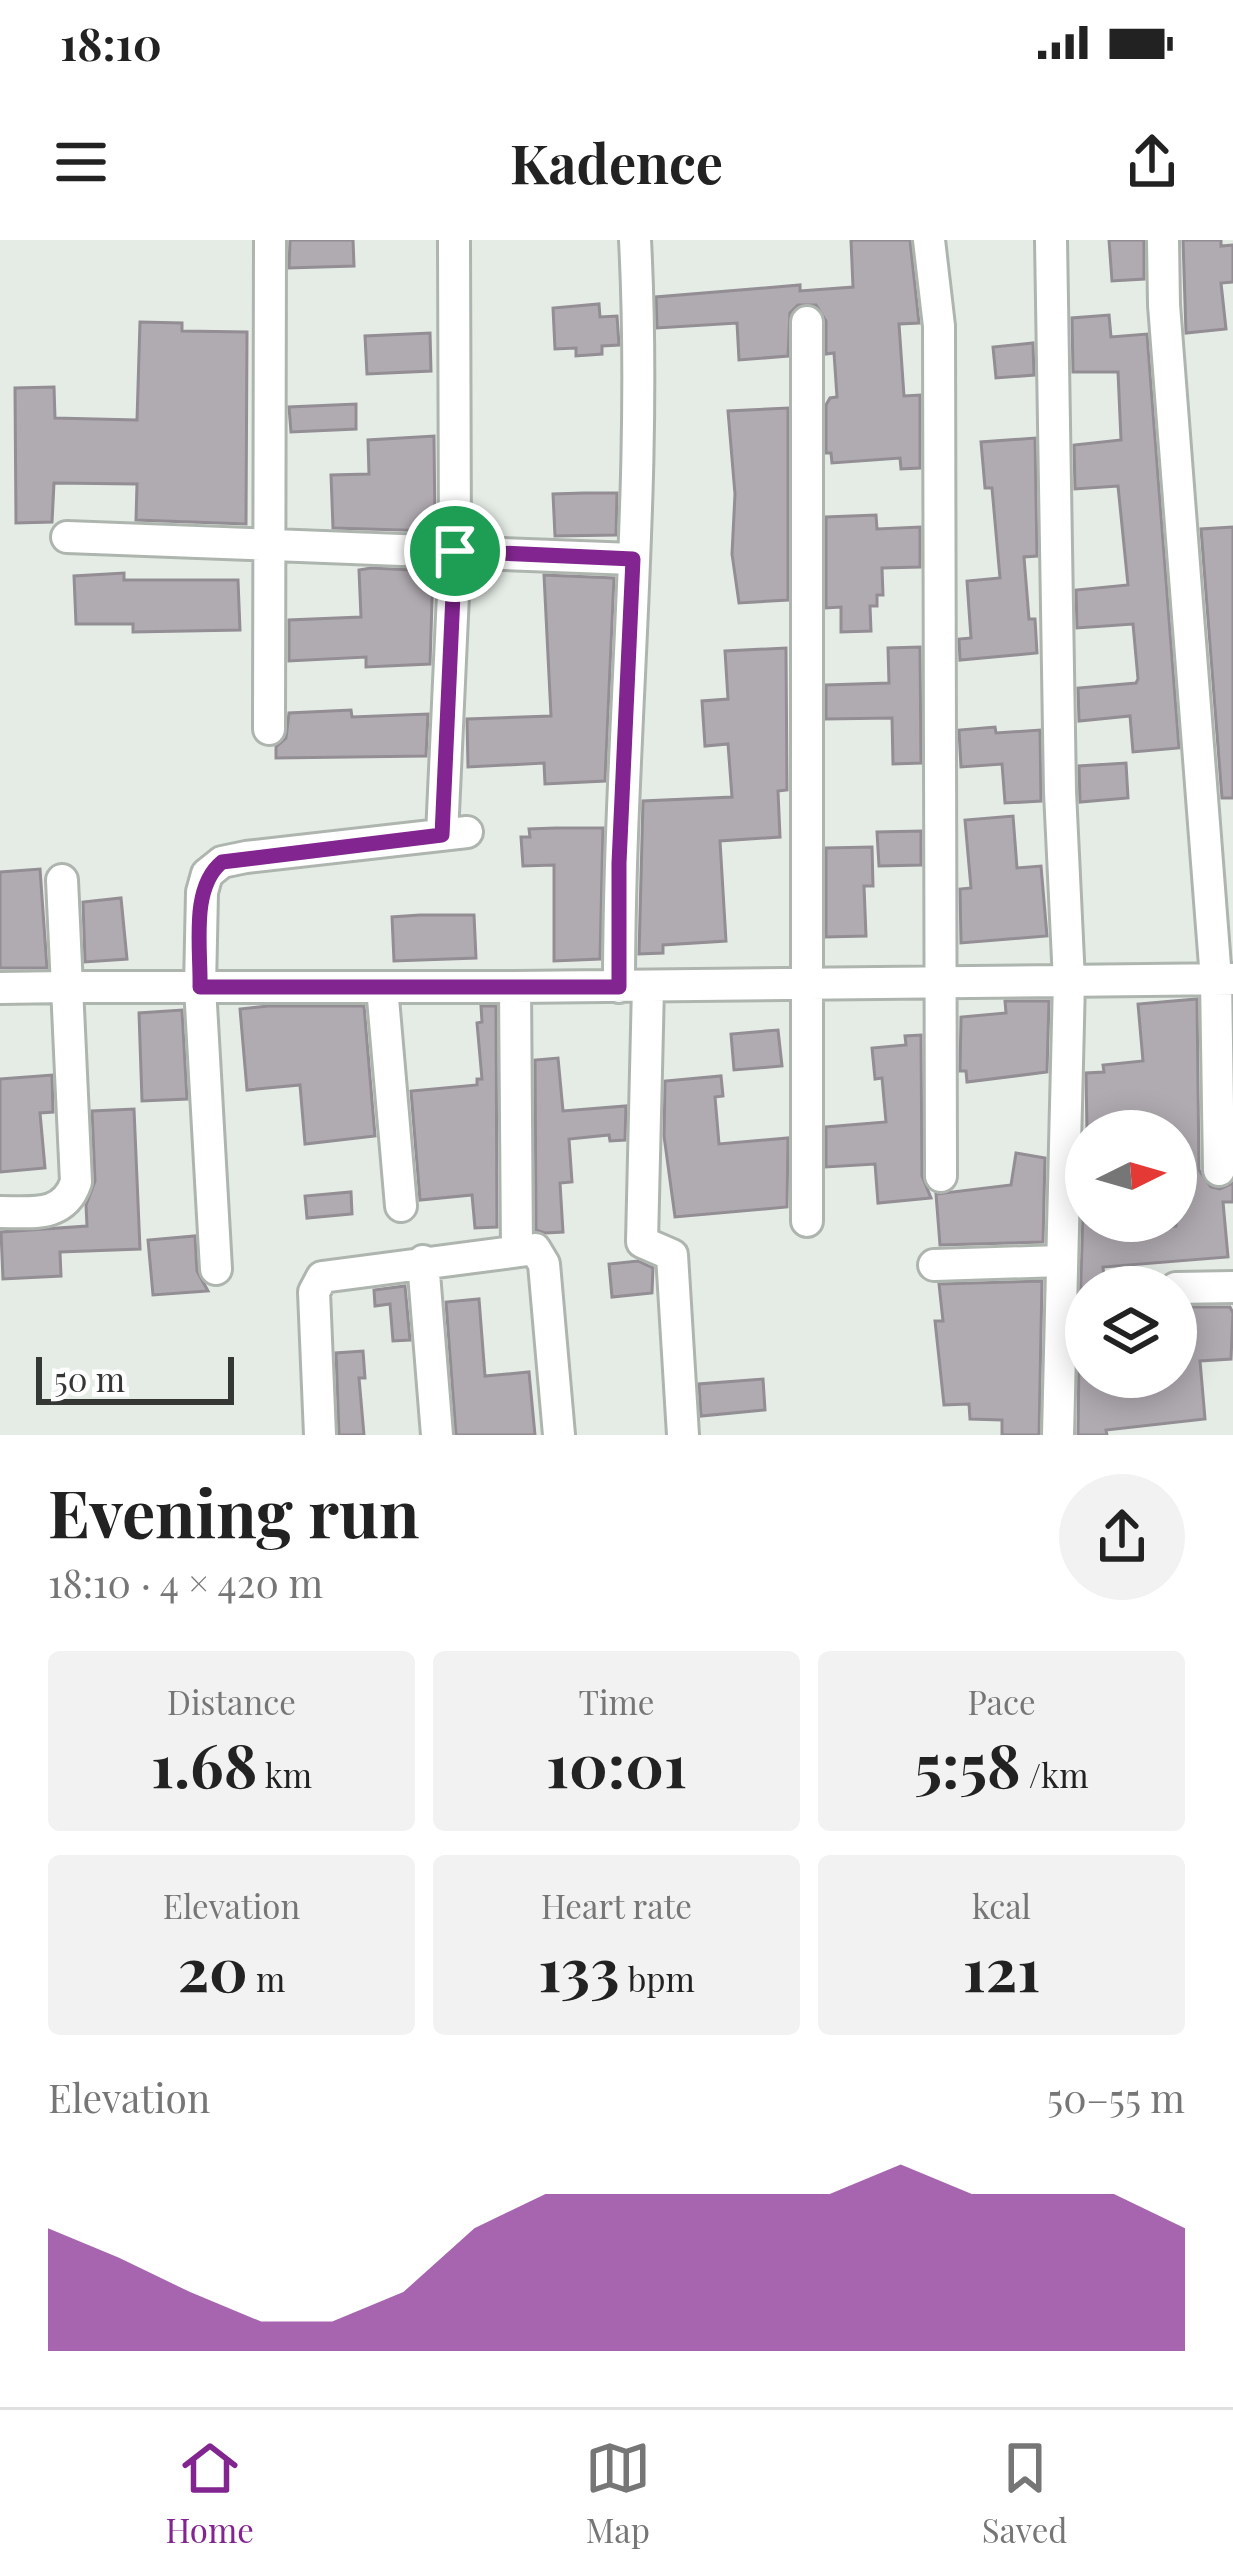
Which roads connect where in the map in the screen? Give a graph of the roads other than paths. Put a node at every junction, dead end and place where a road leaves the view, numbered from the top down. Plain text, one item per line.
1 (270, 240) edge
2 (454, 240) edge
3 (635, 240) edge
4 (929, 240) edge
5 (1051, 240) edge
6 (1163, 240) edge
7 (807, 322) dead end
8 (67, 536) dead end
9 (271, 543) junction
10 (455, 551) junction
11 (633, 559) junction
12 (269, 729) dead end
13 (62, 880) dead end
14 (1224, 979) edge
15 (1069, 980) junction
16 (940, 982) junction
17 (808, 983) junction
18 (634, 986) junction
19 (67, 987) junction
20 (200, 987) junction
21 (382, 987) junction
22 (515, 987) junction
23 (0, 988) edge
24 (1220, 1170) dead end
25 (941, 1176) dead end
26 (401, 1206) dead end
27 (0, 1212) edge
28 (807, 1221) dead end
29 (517, 1251) junction
30 (423, 1261) junction
31 (1061, 1261) junction
32 (934, 1265) dead end
33 (216, 1269) dead end
34 (1233, 1287) edge
35 (1197, 1288) edge
36 (320, 1435) edge
37 (437, 1435) edge
38 (559, 1435) edge
39 (682, 1435) edge
40 (1058, 1435) edge

1 - 9 street
2 - 10 street
3 - 11 street
4 - 16 street
5 - 15 street
6 - 14 street
7 - 17 street
8 - 9 street
9 - 10 street
9 - 12 street
10 - 11 street
10 - 20 street
11 - 18 street
13 - 19 street
14 - 15 street
14 - 24 street
15 - 16 street
15 - 31 street
16 - 17 street
16 - 25 street
17 - 18 street
17 - 28 street
18 - 22 street
18 - 39 street
19 - 20 street
19 - 23 street
19 - 27 street
20 - 21 street
20 - 33 street
21 - 22 street
21 - 26 street
22 - 29 street
29 - 30 street
29 - 38 street
30 - 36 street
30 - 37 street
31 - 32 street
31 - 40 street
34 - 35 street

